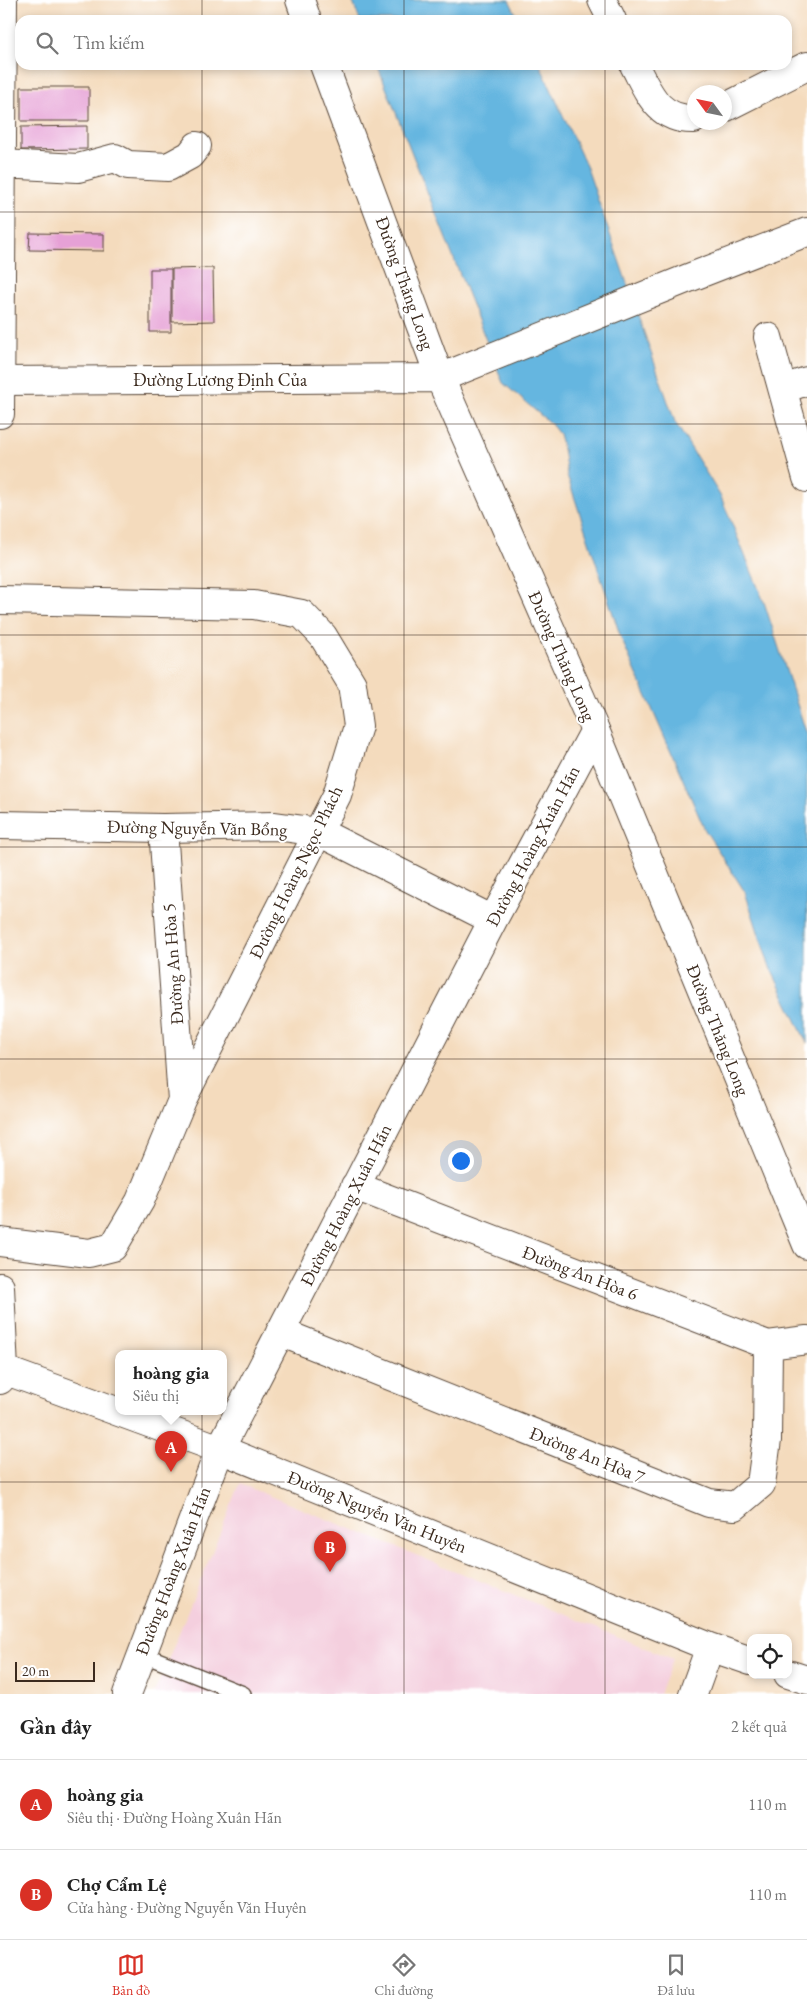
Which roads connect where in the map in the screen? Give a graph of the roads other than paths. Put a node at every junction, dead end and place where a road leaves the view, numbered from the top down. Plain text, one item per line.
1 (3, 0) edge
2 (300, 0) edge
3 (602, 0) edge
4 (305, 15) edge
5 (610, 15) edge
6 (807, 66) edge
7 (326, 70) edge
8 (637, 70) edge
9 (732, 104) edge
10 (687, 119) edge
11 (197, 146) dead end
12 (2, 164) junction
13 (807, 232) edge
14 (768, 337) dead end
15 (440, 378) junction
16 (0, 381) edge
17 (795, 385) edge
18 (0, 414) edge
19 (807, 478) edge
20 (0, 600) edge
21 (595, 730) junction
22 (0, 825) edge
23 (164, 828) junction
24 (319, 832) junction
25 (494, 920) junction
26 (182, 1100) junction
27 (355, 1186) junction
28 (0, 1242) edge
29 (807, 1244) edge
30 (0, 1287) edge
31 (280, 1332) junction
32 (807, 1340) edge
33 (768, 1345) junction
34 (1, 1373) edge
35 (115, 1413) edge
36 (122, 1415) edge
37 (220, 1449) junction
38 (710, 1648) junction
39 (142, 1654) junction
40 (747, 1660) edge
41 (792, 1675) edge
42 (807, 1680) edge
43 (126, 1694) edge
44 (243, 1694) edge
45 (692, 1694) edge

1 - 12 street
2 - 4 street
3 - 5 street
6 - 9 street
7 - 15 street, Đường Thăng Long
8 - 10 street
11 - 12 street
12 - 16 street
13 - 15 street
14 - 17 street
15 - 16 street, Đường Lương Định Của
15 - 21 street, Đường Thăng Long
16 - 18 street
17 - 19 street
20 - 24 street, Đường Hoàng Ngọc Phách
21 - 25 street, Đường Hoàng Xuân Hãn
21 - 29 street, Đường Thăng Long
22 - 23 street, Đường Nguyễn Văn Bổng
23 - 24 street, Đường Nguyễn Văn Bổng
23 - 26 street, Đường An Hòa 5
24 - 25 street, Đường Nguyễn Văn Bổng
24 - 26 street, Đường Hoàng Ngọc Phách
25 - 27 street, Đường Hoàng Xuân Hãn
26 - 28 street, Đường Hoàng Ngọc Phách
27 - 31 street, Đường Hoàng Xuân Hãn
27 - 33 street, Đường An Hòa 6
30 - 34 street
31 - 33 street, Đường An Hòa 7
31 - 37 street, Đường Hoàng Xuân Hãn
32 - 33 street, Đường An Hòa 6
34 - 35 street, Đường Nguyễn Văn Huyên
36 - 37 street, Đường Nguyễn Văn Huyên
37 - 38 street, Đường Nguyễn Văn Huyên
37 - 39 street, Đường Hoàng Xuân Hãn
38 - 40 street, Đường Nguyễn Văn Huyên
38 - 45 street
39 - 43 street, Đường Hoàng Xuân Hãn
39 - 44 lane
41 - 42 street

